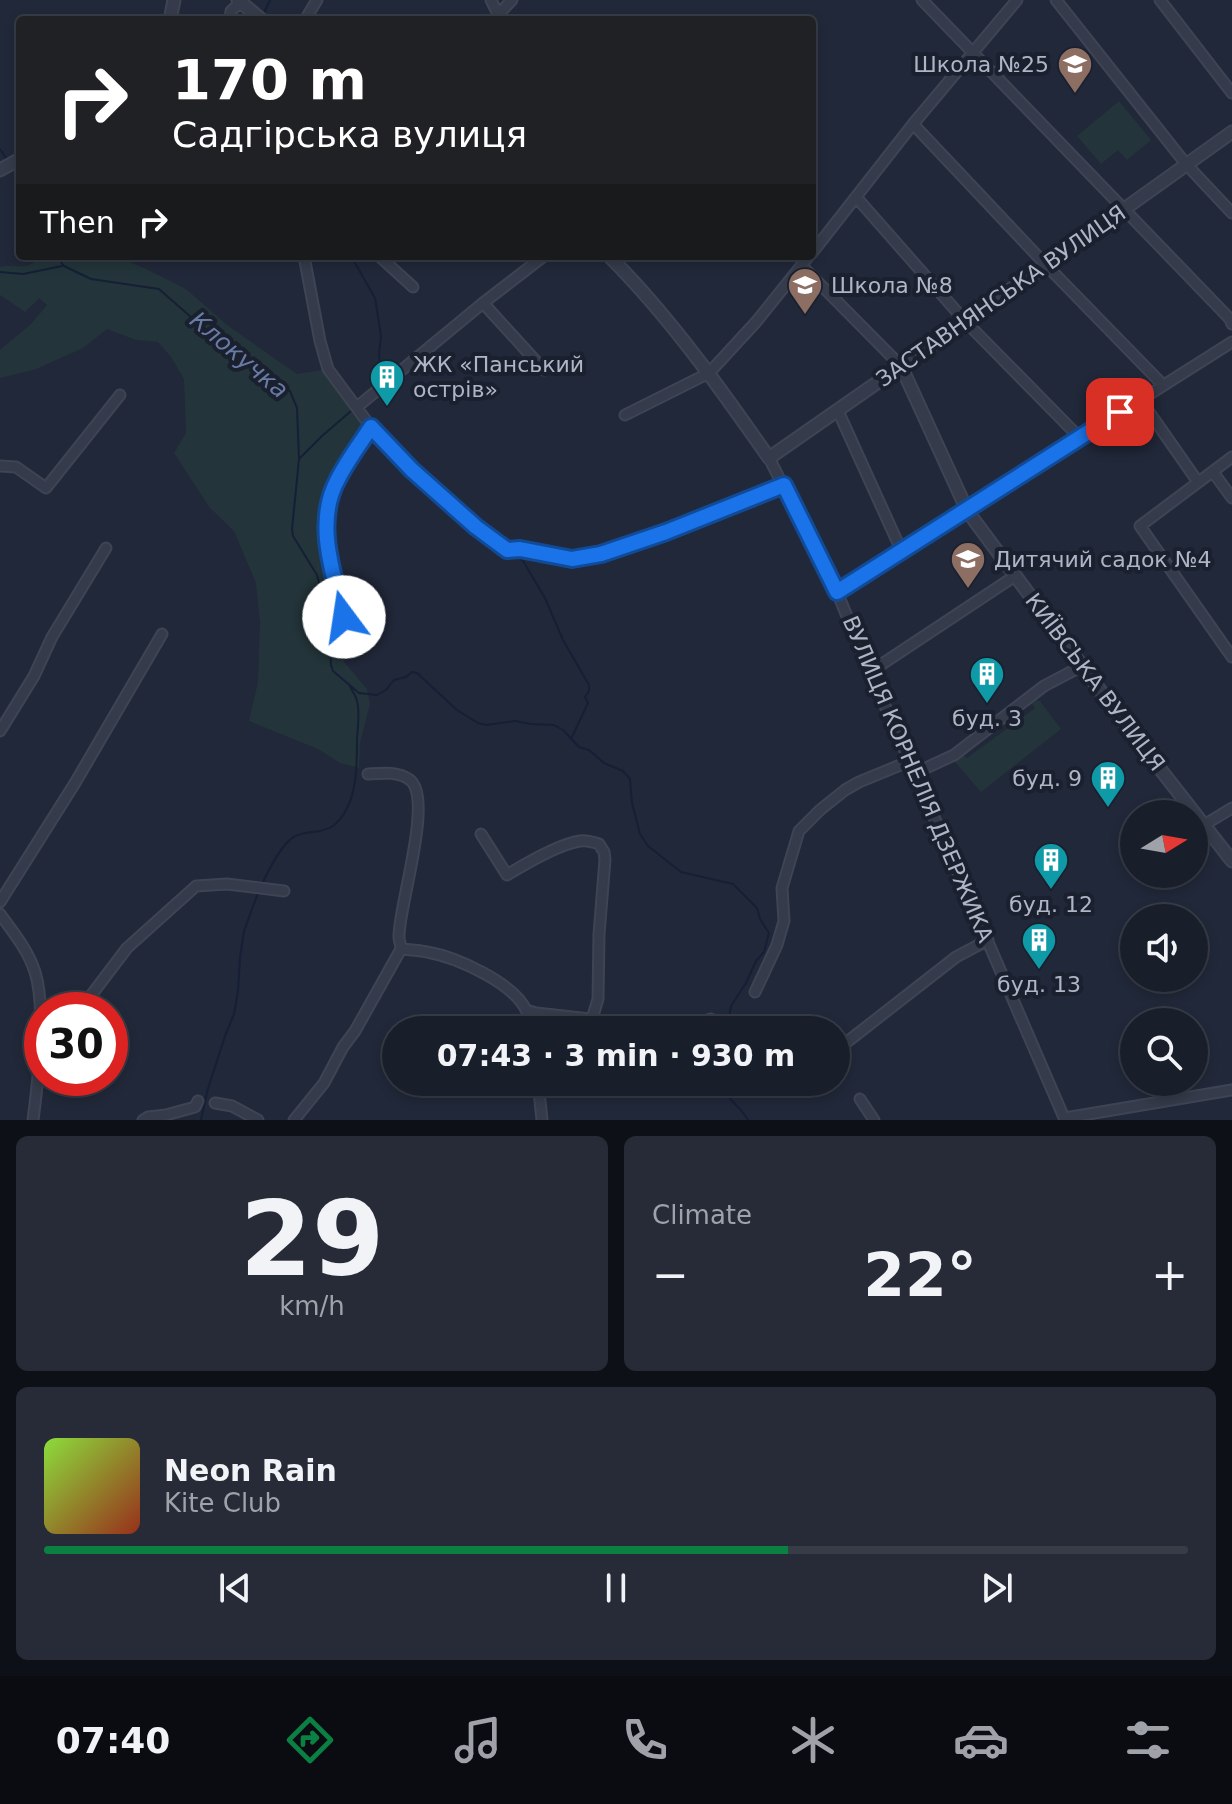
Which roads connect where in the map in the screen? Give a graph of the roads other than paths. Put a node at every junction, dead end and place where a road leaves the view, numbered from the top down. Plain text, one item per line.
1 (512, 0) edge
2 (922, 0) edge
3 (1017, 0) edge
4 (1056, 0) edge
5 (1160, 0) edge
6 (239, 1) edge
7 (257, 16) edge
8 (497, 16) edge
9 (972, 54) junction
10 (1232, 93) edge
11 (913, 124) junction
12 (1232, 132) edge
13 (1186, 164) junction
14 (856, 197) junction
15 (1123, 210) junction
16 (1232, 213) edge
17 (816, 248) edge
18 (305, 260) edge
19 (383, 260) edge
20 (539, 260) edge
21 (613, 260) edge
22 (806, 260) edge
23 (1046, 265) junction
24 (802, 266) junction
25 (413, 287) dead end
26 (483, 303) junction
27 (965, 321) junction
28 (1232, 324) edge
29 (1232, 342) edge
30 (901, 366) junction
31 (544, 370) dead end
32 (709, 373) junction
33 (1163, 385) junction
34 (120, 395) dead end
35 (1140, 399) junction
36 (357, 407) junction
37 (838, 411) junction
38 (625, 415) dead end
39 (371, 427) junction
40 (1080, 438) junction
41 (1232, 457) edge
42 (769, 458) junction
43 (0, 466) edge
44 (1213, 472) junction
45 (1198, 482) junction
46 (784, 485) junction
47 (1232, 498) edge
48 (967, 510) junction
49 (106, 548) dead end
50 (902, 552) junction
51 (1015, 576) junction
52 (837, 592) junction
53 (344, 617) dead end
54 (162, 634) dead end
55 (1232, 657) edge
56 (1082, 666) junction
57 (870, 672) junction
58 (0, 731) edge
59 (910, 761) junction
60 (915, 773) junction
61 (368, 774) dead end
62 (1185, 800) edge
63 (1232, 808) edge
64 (1208, 823) edge
65 (1208, 830) edge
66 (481, 834) dead end
67 (1232, 861) edge
68 (284, 891) dead end
69 (0, 902) edge
70 (0, 914) edge
71 (988, 940) junction
72 (401, 949) junction
73 (37, 992) edge
74 (94, 992) edge
75 (755, 992) dead end
76 (526, 1010) junction
77 (528, 1016) edge
78 (564, 1016) edge
79 (593, 1016) edge
80 (850, 1040) edge
81 (1232, 1090) edge
82 (36, 1096) edge
83 (539, 1096) edge
84 (860, 1099) dead end
85 (198, 1101) dead end
86 (215, 1103) dead end
87 (1065, 1119) edge
88 (33, 1120) edge
89 (143, 1120) edge
90 (258, 1120) edge
91 (294, 1120) edge
92 (542, 1120) edge
93 (874, 1120) edge

1 - 8 street
2 - 9 street
3 - 9 street
4 - 13 street
5 - 10 street
6 - 7 street
9 - 11 street
9 - 15 street
11 - 14 street
11 - 23 street
12 - 13 street, ЗАСТАВНЯНСЬКА ВУЛИЦЯ
13 - 15 street, ЗАСТАВНЯНСЬКА ВУЛИЦЯ
13 - 16 street
14 - 17 street
14 - 27 street
15 - 23 street, ЗАСТАВНЯНСЬКА ВУЛИЦЯ
15 - 28 street
18 - 36 street
19 - 25 street
20 - 26 street
21 - 32 street, ВУЛИЦЯ КОРНЕЛІЯ ДЗЕРЖИКА
22 - 24 street
23 - 27 street, ЗАСТАВНЯНСЬКА ВУЛИЦЯ
23 - 33 street
24 - 30 street, КИЇВСЬКА ВУЛИЦЯ
24 - 32 street
26 - 31 street
26 - 36 street
27 - 30 street, ЗАСТАВНЯНСЬКА ВУЛИЦЯ
27 - 40 street
29 - 33 street
30 - 37 street, ЗАСТАВНЯНСЬКА ВУЛИЦЯ
30 - 48 street, КИЇВСЬКА ВУЛИЦЯ
32 - 38 street
32 - 42 street, ВУЛИЦЯ КОРНЕЛІЯ ДЗЕРЖИКА
33 - 35 street
34 - 43 street
35 - 40 street
35 - 45 street
36 - 39 street
37 - 42 street, ЗАСТАВНЯНСЬКА ВУЛИЦЯ
37 - 50 street
39 - 46 street
39 - 53 street
40 - 48 street
41 - 44 street
42 - 46 street, ВУЛИЦЯ КОРНЕЛІЯ ДЗЕРЖИКА
44 - 45 street
44 - 47 street
45 - 55 street
46 - 52 street, ВУЛИЦЯ КОРНЕЛІЯ ДЗЕРЖИКА
48 - 50 street
48 - 51 street, КИЇВСЬКА ВУЛИЦЯ
49 - 58 street
50 - 52 street
51 - 56 street, КИЇВСЬКА ВУЛИЦЯ
51 - 57 street
52 - 57 street, ВУЛИЦЯ КОРНЕЛІЯ ДЗЕРЖИКА
54 - 69 street
56 - 60 street
56 - 62 street, КИЇВСЬКА ВУЛИЦЯ
57 - 59 street, ВУЛИЦЯ КОРНЕЛІЯ ДЗЕРЖИКА
59 - 60 street, ВУЛИЦЯ КОРНЕЛІЯ ДЗЕРЖИКА
59 - 75 street
60 - 71 street, ВУЛИЦЯ КОРНЕЛІЯ ДЗЕРЖИКА
61 - 72 street
63 - 64 street
65 - 67 street, КИЇВСЬКА ВУЛИЦЯ
66 - 79 street
68 - 74 street
70 - 73 street
71 - 80 street
71 - 87 street, ВУЛИЦЯ КОРНЕЛІЯ ДЗЕРЖИКА
72 - 76 street
72 - 91 street
76 - 77 street
76 - 78 street
81 - 87 street
82 - 88 street
83 - 92 street
84 - 93 street
85 - 89 street
86 - 90 street

